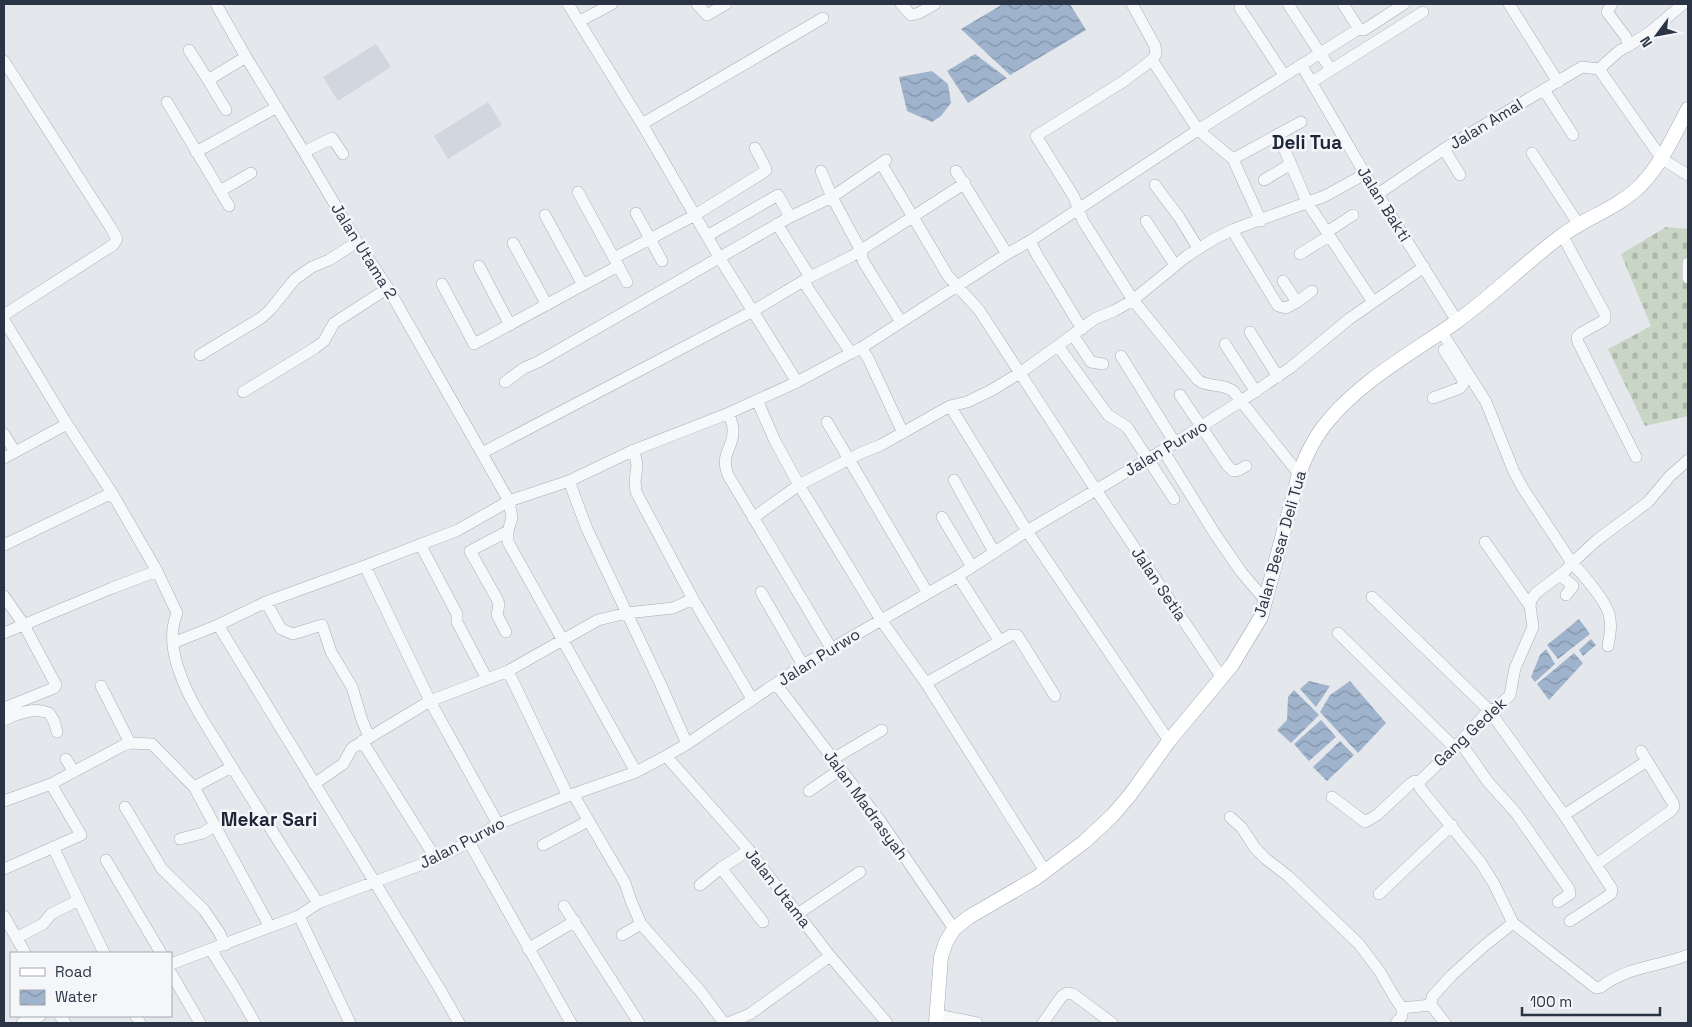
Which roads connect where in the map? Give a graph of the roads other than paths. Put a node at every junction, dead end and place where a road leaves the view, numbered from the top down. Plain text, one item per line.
1 (216, 4) edge
2 (568, 4) edge
3 (612, 4) edge
4 (697, 4) edge
5 (726, 4) edge
6 (901, 4) edge
7 (935, 4) edge
8 (1132, 4) edge
9 (1288, 4) edge
10 (1343, 4) edge
11 (1404, 4) edge
12 (1509, 4) edge
13 (1686, 4) edge
14 (1606, 6) edge
15 (1240, 8) dead end
16 (1423, 12) dead end
17 (823, 18) dead end
18 (580, 22) junction
19 (1361, 29) junction
20 (1373, 43) junction
21 (1628, 46) junction
22 (189, 50) dead end
23 (1320, 52) junction
24 (246, 57) junction
25 (1152, 60) junction
26 (4, 61) edge
27 (1302, 64) junction
28 (1599, 69) junction
29 (1331, 70) junction
30 (1284, 75) junction
31 (208, 80) junction
32 (1312, 82) junction
33 (1558, 82) junction
34 (1544, 90) junction
35 (167, 102) dead end
36 (277, 107) junction
37 (1688, 109) edge
38 (226, 110) dead end
39 (1301, 122) dead end
40 (642, 124) junction
41 (1201, 132) junction
42 (1278, 134) junction
43 (1573, 136) dead end
44 (755, 148) dead end
45 (1444, 149) junction
46 (196, 152) junction
47 (304, 152) junction
48 (1532, 153) dead end
49 (343, 154) dead end
50 (1232, 159) junction
51 (1662, 159) junction
52 (1291, 164) junction
53 (821, 171) dead end
54 (956, 171) dead end
55 (251, 173) dead end
56 (1365, 174) junction
57 (1460, 175) dead end
58 (1688, 175) edge
59 (1264, 180) dead end
60 (965, 183) junction
61 (1155, 185) dead end
62 (220, 192) junction
63 (578, 192) dead end
64 (1378, 194) junction
65 (832, 197) junction
66 (1308, 202) junction
67 (229, 206) dead end
68 (1079, 208) junction
69 (636, 213) dead end
70 (545, 215) dead end
71 (695, 215) junction
72 (1353, 215) dead end
73 (914, 216) junction
74 (790, 217) junction
75 (1261, 220) junction
76 (1146, 221) dead end
77 (778, 224) junction
78 (1579, 225) junction
79 (1232, 230) junction
80 (1328, 234) junction
81 (1562, 235) junction
82 (707, 236) junction
83 (650, 239) junction
84 (1030, 241) junction
85 (357, 242) junction
86 (513, 243) dead end
87 (1198, 248) junction
88 (860, 249) junction
89 (1007, 254) junction
90 (1300, 254) dead end
91 (719, 257) junction
92 (616, 262) junction
93 (662, 262) dead end
94 (1688, 263) edge
95 (1175, 265) junction
96 (478, 266) dead end
97 (1424, 267) junction
98 (1688, 278) edge
99 (806, 279) junction
100 (1283, 281) dead end
101 (627, 282) dead end
102 (442, 284) dead end
103 (583, 285) junction
104 (388, 288) junction
105 (958, 288) junction
106 (1312, 291) dead end
107 (1133, 300) junction
108 (1298, 302) junction
109 (1373, 302) junction
110 (547, 305) junction
111 (753, 311) junction
112 (4, 315) edge
113 (4, 320) edge
114 (1457, 321) junction
115 (900, 322) junction
116 (510, 325) junction
117 (1077, 332) junction
118 (1250, 332) dead end
119 (1438, 333) junction
120 (1225, 344) dead end
121 (1058, 346) junction
122 (856, 351) junction
123 (200, 355) dead end
124 (1121, 356) dead end
125 (1103, 364) dead end
126 (1020, 374) junction
127 (1278, 377) junction
128 (505, 382) dead end
129 (797, 382) junction
130 (243, 392) dead end
131 (1256, 392) junction
132 (1180, 394) dead end
133 (1433, 398) dead end
134 (757, 400) junction
135 (1241, 402) junction
136 (950, 406) junction
137 (729, 413) junction
138 (827, 422) dead end
139 (67, 424) junction
140 (1202, 427) junction
141 (903, 432) junction
142 (4, 434) edge
143 (1175, 443) junction
144 (634, 450) junction
145 (1163, 450) junction
146 (15, 452) junction
147 (482, 453) junction
148 (1636, 457) dead end
149 (4, 458) edge
150 (850, 459) junction
151 (1148, 459) junction
152 (1688, 460) edge
153 (1246, 466) dead end
154 (1299, 474) junction
155 (954, 480) dead end
156 (569, 482) junction
157 (799, 485) junction
158 (1096, 490) junction
159 (112, 492) junction
160 (1174, 499) dead end
161 (509, 501) junction
162 (942, 516) dead end
163 (753, 518) junction
164 (508, 531) junction
165 (1027, 531) junction
166 (1485, 542) dead end
167 (4, 544) edge
168 (420, 544) junction
169 (994, 552) junction
170 (1572, 564) junction
171 (365, 566) junction
172 (972, 567) junction
173 (157, 572) junction
174 (1560, 575) junction
175 (958, 576) junction
176 (761, 592) dead end
177 (927, 592) junction
178 (1566, 595) dead end
179 (4, 596) edge
180 (1372, 597) dead end
181 (693, 599) junction
182 (1266, 601) junction
183 (266, 602) junction
184 (1530, 606) junction
185 (627, 613) junction
186 (881, 620) junction
187 (24, 625) junction
188 (218, 625) junction
189 (506, 632) dead end
190 (4, 633) edge
191 (1338, 634) dead end
192 (999, 640) junction
193 (563, 641) junction
194 (173, 643) junction
195 (1608, 646) dead end
196 (831, 648) junction
197 (803, 665) junction
198 (508, 671) junction
199 (487, 678) junction
200 (1222, 678) junction
201 (926, 683) junction
202 (776, 684) junction
203 (101, 686) dead end
204 (1055, 696) dead end
205 (752, 699) junction
206 (430, 701) junction
207 (4, 708) edge
208 (1489, 710) junction
209 (4, 720) edge
210 (882, 730) dead end
211 (56, 732) dead end
212 (366, 739) junction
213 (1169, 741) junction
214 (130, 744) junction
215 (687, 744) junction
216 (1457, 745) junction
217 (666, 756) junction
218 (66, 758) dead end
219 (833, 759) junction
220 (232, 767) junction
221 (841, 769) junction
222 (74, 772) junction
223 (636, 772) junction
224 (1419, 782) junction
225 (51, 784) junction
226 (314, 784) junction
227 (194, 787) junction
228 (809, 791) dead end
229 (571, 795) junction
230 (1332, 797) dead end
231 (4, 801) edge
232 (125, 807) dead end
233 (1564, 815) junction
234 (1230, 817) dead end
235 (588, 822) junction
236 (498, 824) junction
237 (1452, 825) junction
238 (214, 826) junction
239 (180, 839) dead end
240 (469, 842) junction
241 (543, 845) dead end
242 (53, 846) junction
243 (749, 850) junction
244 (436, 859) junction
245 (106, 860) dead end
246 (1597, 864) junction
247 (721, 868) junction
248 (4, 869) edge
249 (1045, 871) junction
250 (860, 872) dead end
251 (374, 882) junction
252 (700, 885) dead end
253 (1379, 894) dead end
254 (79, 900) junction
255 (1558, 902) dead end
256 (318, 903) junction
257 (564, 906) dead end
258 (798, 913) junction
259 (4, 916) edge
260 (299, 916) junction
261 (575, 921) junction
262 (1570, 921) dead end
263 (763, 922) dead end
264 (1514, 923) junction
265 (641, 924) junction
266 (270, 927) junction
267 (954, 928) junction
268 (622, 935) dead end
269 (16, 938) junction
270 (225, 945) junction
271 (528, 949) junction
272 (211, 950) junction
273 (23, 952) edge
274 (104, 952) edge
275 (160, 952) edge
276 (1688, 955) edge
277 (830, 956) junction
278 (172, 964) edge
279 (172, 975) edge
280 (1431, 1005) junction
281 (1402, 1008) junction
282 (37, 1017) edge
283 (937, 1019) edge
284 (22, 1023) edge
285 (200, 1023) edge
286 (255, 1023) edge
287 (350, 1023) edge
288 (459, 1023) edge
289 (571, 1023) edge
290 (639, 1023) edge
291 (726, 1023) edge
292 (887, 1023) edge
293 (977, 1023) edge
294 (1043, 1023) edge
295 (1112, 1023) edge
296 (1396, 1023) edge
297 (1445, 1023) edge

1 - 24 street, Jalan Utama 2
2 - 18 street
3 - 18 street
4 - 5 street
6 - 7 street
8 - 25 street
9 - 23 street
10 - 19 street
11 - 19 street
12 - 33 street
13 - 21 street
14 - 21 street
15 - 30 street
16 - 20 street
17 - 40 street
18 - 40 street
19 - 20 street
19 - 23 street
20 - 29 street
21 - 28 street
22 - 31 street
23 - 27 street
23 - 29 street
24 - 31 street
24 - 36 street, Jalan Utama 2
25 - 41 street
25 - 68 street
26 - 112 street
27 - 30 street
27 - 32 street, Jalan Bakti
28 - 33 street, Jalan Amal
28 - 51 street
29 - 32 street
30 - 41 street
31 - 38 street
32 - 56 street, Jalan Bakti
33 - 34 street, Jalan Amal
34 - 43 street
34 - 45 street, Jalan Amal
35 - 46 street
36 - 46 street
36 - 47 street, Jalan Utama 2
37 - 51 main road, Jalan Besar Deli Tua
39 - 42 street
40 - 71 street
41 - 50 street
41 - 68 street
42 - 50 street
42 - 52 street
44 - 71 street
45 - 57 street
45 - 64 street, Jalan Amal
46 - 62 street
47 - 49 street
47 - 85 street, Jalan Utama 2
48 - 78 street
50 - 75 street
51 - 58 street
51 - 78 main road, Jalan Besar Deli Tua
52 - 59 street
52 - 66 street
53 - 65 street
54 - 60 street
55 - 62 street
56 - 64 street, Jalan Bakti
56 - 66 street
60 - 73 street
60 - 89 street
61 - 87 street
62 - 67 street
63 - 92 street
64 - 97 street, Jalan Bakti
65 - 73 street, Jalan Setia
65 - 74 street
65 - 88 street
66 - 75 street
66 - 80 street
68 - 84 street
68 - 107 street
69 - 83 street
70 - 103 street
71 - 82 street
71 - 83 street
72 - 80 street
73 - 88 street
73 - 105 street, Jalan Setia
74 - 77 street
74 - 82 street
75 - 79 street
76 - 95 street
77 - 91 street
77 - 99 street
78 - 81 main road, Jalan Besar Deli Tua
79 - 87 street
79 - 108 street
80 - 90 street
80 - 109 street
81 - 114 main road, Jalan Besar Deli Tua
81 - 148 street
82 - 91 street
83 - 92 street
83 - 93 street
84 - 89 street
84 - 117 street
85 - 104 street, Jalan Utama 2
85 - 123 street
86 - 110 street
87 - 95 street
88 - 99 street
88 - 115 street
89 - 105 street
91 - 111 street
91 - 128 street
92 - 101 street
92 - 103 street
94 - 98 street
95 - 107 street
96 - 116 street
97 - 109 street, Jalan Purwo
97 - 114 street, Jalan Bakti
99 - 111 street
99 - 122 street
100 - 108 street
102 - 116 street
103 - 110 street
104 - 130 street
104 - 147 street, Jalan Utama 2
105 - 115 street
105 - 126 street, Jalan Setia
106 - 108 street
107 - 117 street
107 - 135 street
109 - 127 street, Jalan Purwo
110 - 116 street
111 - 129 street
111 - 147 street
113 - 139 street
114 - 119 main road, Jalan Besar Deli Tua
115 - 122 street
117 - 121 street
117 - 125 street
118 - 127 street
119 - 133 street
119 - 154 main road, Jalan Besar Deli Tua
119 - 170 street
120 - 131 street
121 - 126 street
121 - 151 street
122 - 129 street
122 - 141 street
124 - 143 street
126 - 136 street
126 - 158 street, Jalan Setia
127 - 131 street, Jalan Purwo
129 - 134 street
131 - 135 street, Jalan Purwo
132 - 140 street
134 - 137 street
134 - 157 street
135 - 140 street, Jalan Purwo
135 - 154 street
136 - 141 street
136 - 165 street
137 - 144 street
137 - 163 street
138 - 150 street
139 - 146 street
139 - 159 street
140 - 143 street, Jalan Purwo
140 - 153 street
141 - 150 street
142 - 146 street
143 - 145 street, Jalan Purwo
144 - 156 street
144 - 181 street
145 - 151 street, Jalan Purwo
145 - 182 street
146 - 149 street
147 - 161 street, Jalan Utama 2
150 - 157 street
150 - 177 street
151 - 158 street, Jalan Purwo
151 - 160 street
152 - 170 street
154 - 182 main road, Jalan Besar Deli Tua
155 - 169 street
156 - 161 street
156 - 185 street
157 - 163 street
157 - 186 street
158 - 165 street, Jalan Purwo
158 - 200 street, Jalan Setia
159 - 167 street
159 - 173 street
161 - 164 street
161 - 168 street
162 - 172 street
163 - 196 street
164 - 189 street
164 - 193 street
165 - 169 street, Jalan Purwo
165 - 213 street
166 - 184 street
168 - 171 street
168 - 199 street
169 - 172 street, Jalan Purwo
170 - 174 street
170 - 195 street
171 - 183 street
171 - 206 street
172 - 175 street, Jalan Purwo
173 - 187 street
173 - 194 street
174 - 178 street
174 - 184 street
175 - 177 street, Jalan Purwo
175 - 192 street
176 - 197 street
177 - 186 street, Jalan Purwo
179 - 187 street
180 - 208 street
181 - 185 street
181 - 205 street
182 - 200 main road, Jalan Besar Deli Tua
183 - 188 street
183 - 212 street
184 - 208 street, Gang Gedek
185 - 193 street
185 - 215 street
186 - 196 street, Jalan Purwo
186 - 201 street
187 - 190 street
187 - 207 street
188 - 194 street
188 - 226 street
191 - 216 street
192 - 201 street
192 - 204 street
193 - 198 street
193 - 223 street
194 - 220 street
196 - 197 street, Jalan Purwo
197 - 202 street, Jalan Purwo
198 - 199 street
198 - 229 street
199 - 206 street
200 - 213 main road, Jalan Besar Deli Tua
201 - 249 street
202 - 205 street, Jalan Purwo
202 - 219 street, Jalan Madrasyah
203 - 214 street
205 - 215 street, Jalan Purwo
206 - 212 street
206 - 236 street
208 - 216 street, Gang Gedek
208 - 233 street
209 - 211 street
210 - 219 street
212 - 226 street
212 - 244 street
213 - 249 main road, Jalan Besar Deli Tua
214 - 222 street
214 - 227 street
215 - 217 street, Jalan Purwo
216 - 224 street, Gang Gedek
216 - 255 street
217 - 223 street, Jalan Purwo
217 - 243 street, Jalan Utama
218 - 222 street
219 - 221 street, Jalan Madrasyah
220 - 227 street
220 - 256 street
221 - 228 street
221 - 267 street, Jalan Madrasyah
222 - 225 street
223 - 229 street, Jalan Purwo
224 - 230 street, Gang Gedek
224 - 237 street
225 - 231 street
225 - 242 street
226 - 251 street
227 - 238 street
229 - 235 street
229 - 236 street, Jalan Purwo
232 - 270 street
233 - 246 street
233 - 246 street
234 - 281 street
235 - 241 street
235 - 265 street
236 - 240 street, Jalan Purwo
237 - 253 street
237 - 264 street
238 - 239 street
238 - 266 street
240 - 244 street, Jalan Purwo
240 - 271 street
242 - 248 street
242 - 254 street
243 - 247 street
243 - 258 street, Jalan Utama
244 - 251 street, Jalan Purwo
245 - 275 street
246 - 262 street
247 - 252 street
247 - 263 street
249 - 267 main road, Jalan Besar Deli Tua
250 - 258 street
251 - 256 street, Jalan Purwo
251 - 288 street
254 - 269 street
254 - 274 street
256 - 260 street, Jalan Purwo
257 - 261 street
258 - 277 street, Jalan Utama
259 - 269 street
260 - 266 street, Jalan Purwo
260 - 287 street
261 - 271 street
261 - 290 street
264 - 276 street
264 - 280 street
265 - 268 street
265 - 291 street
266 - 270 street, Jalan Purwo
267 - 283 main road
269 - 273 street
270 - 272 street, Jalan Purwo
271 - 289 street
272 - 278 street, Jalan Purwo
272 - 286 street
277 - 291 street
277 - 292 street, Jalan Utama
279 - 285 street
280 - 281 street
280 - 297 street
281 - 296 street
282 - 284 street
283 - 293 street
294 - 295 street

